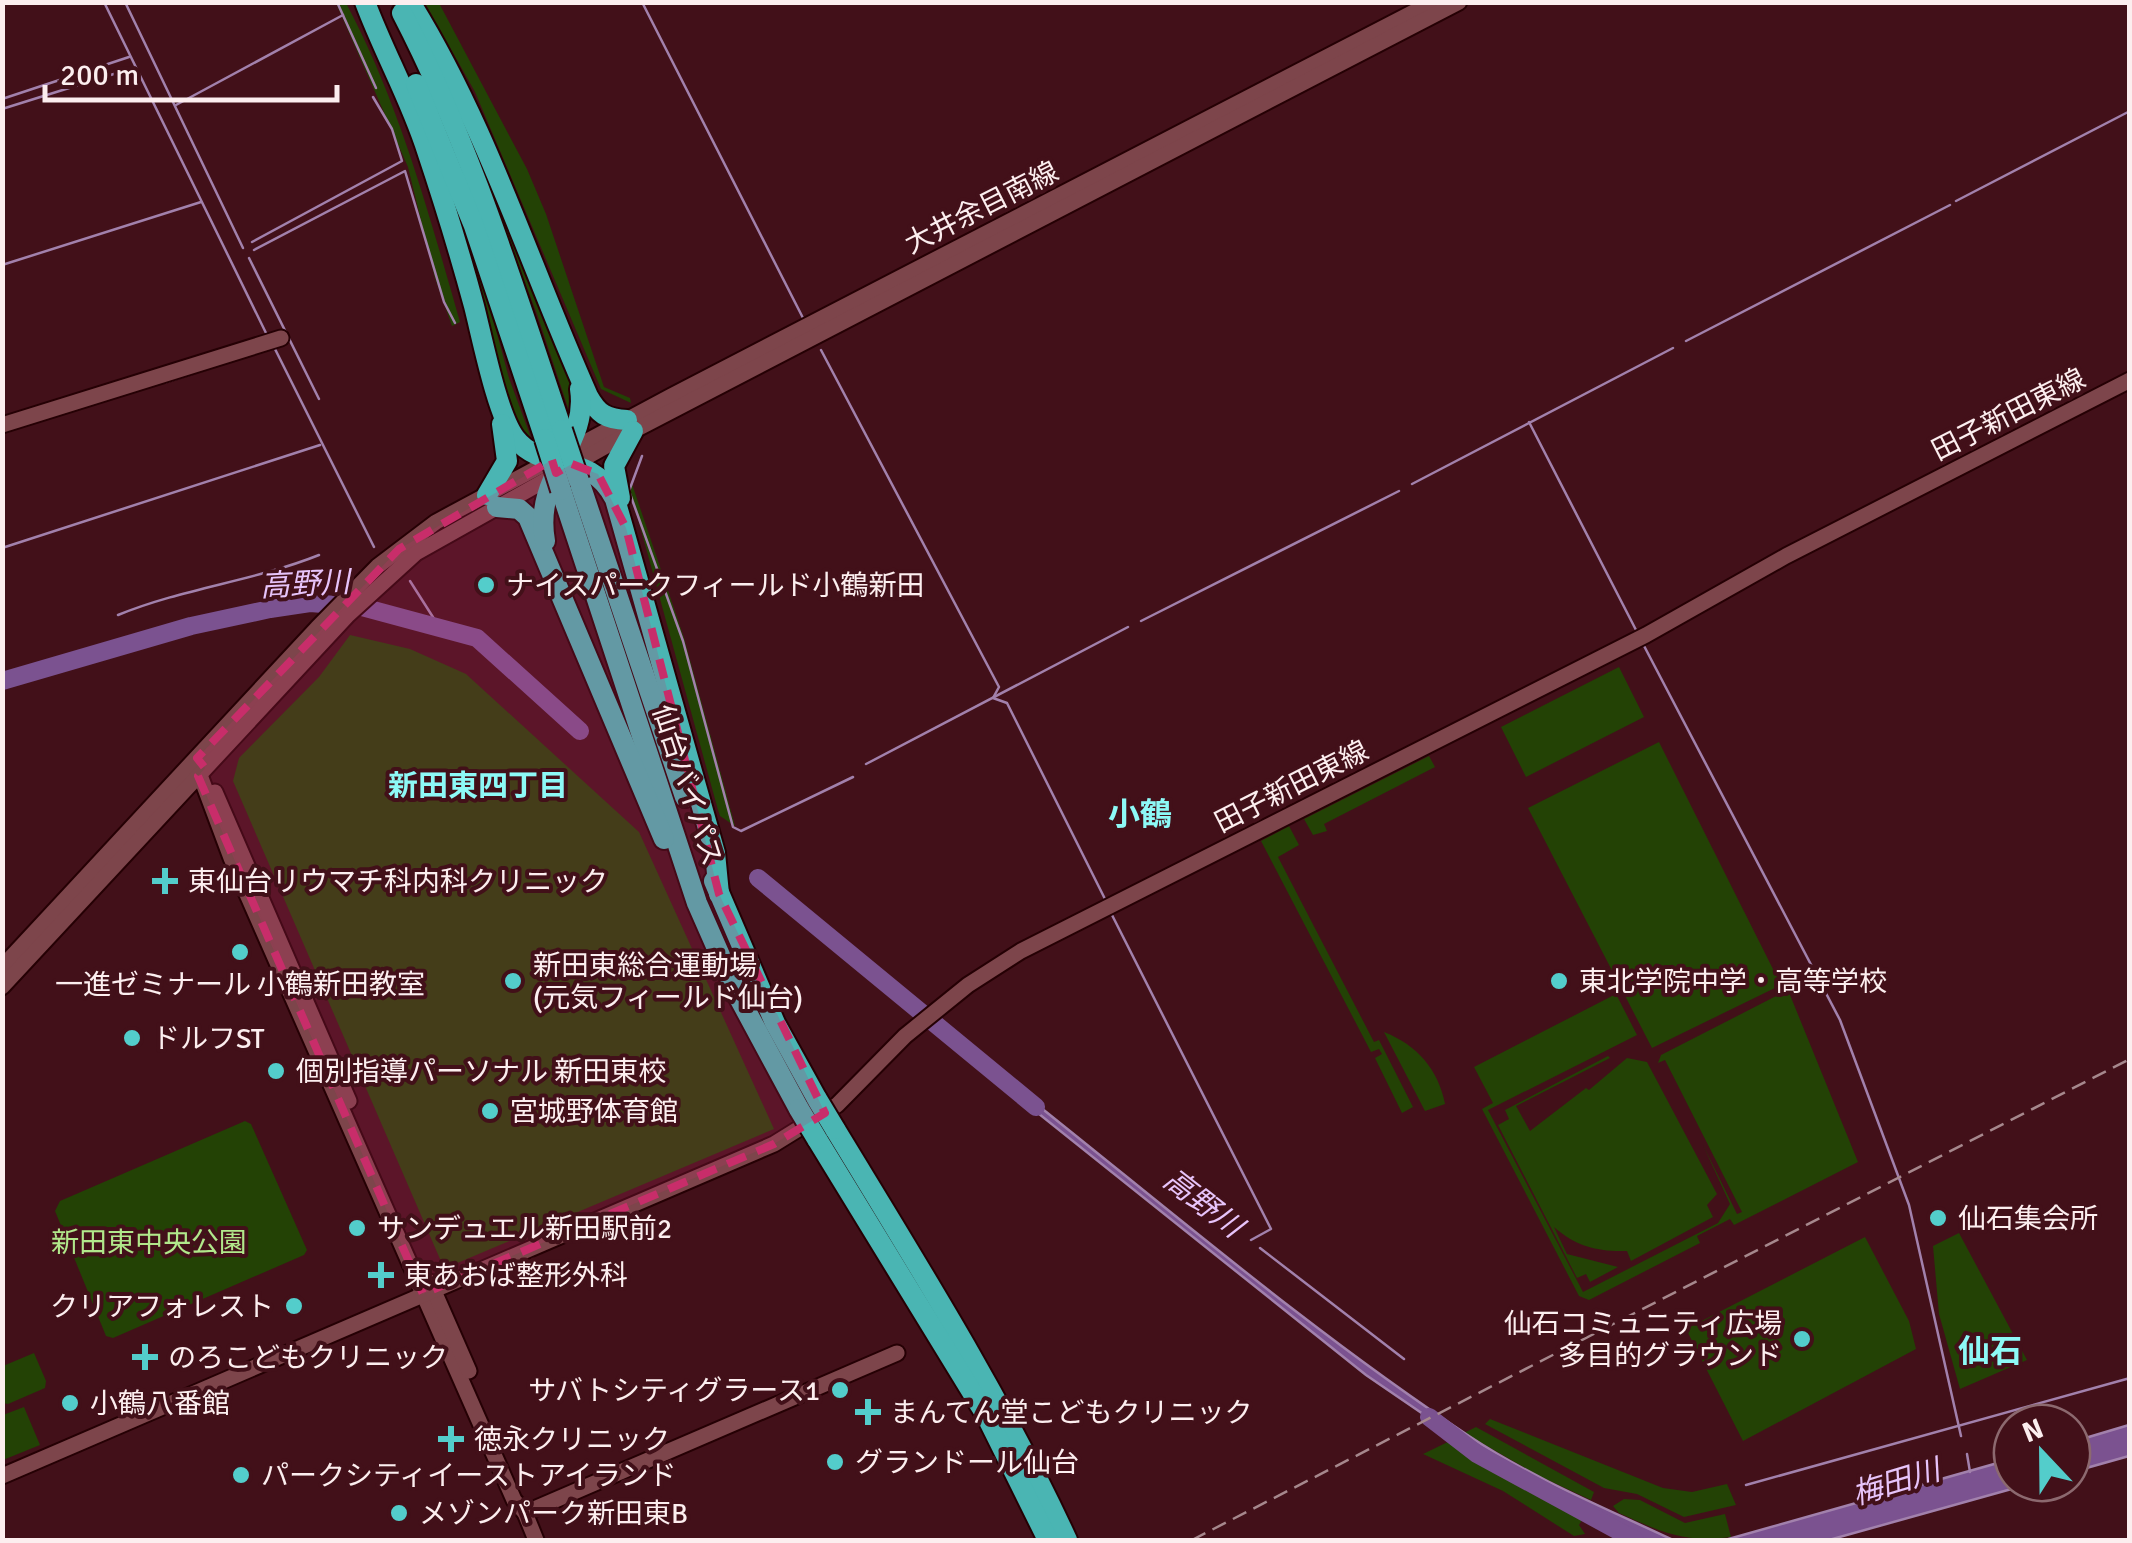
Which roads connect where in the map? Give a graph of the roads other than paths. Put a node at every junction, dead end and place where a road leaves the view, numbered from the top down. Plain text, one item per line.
1 (366, 2) edge
2 (375, 2) edge
3 (396, 2) edge
4 (410, 2) edge
5 (1433, 2) edge
6 (1459, 2) edge
7 (275, 340) dead end
8 (577, 372) junction
9 (492, 378) junction
10 (2130, 380) edge
11 (2, 424) edge
12 (630, 425) junction
13 (553, 435) junction
14 (563, 469) junction
15 (492, 501) junction
16 (626, 528) junction
17 (548, 561) junction
18 (200, 767) junction
19 (719, 894) junction
20 (698, 903) junction
21 (2, 968) edge
22 (2, 987) edge
23 (808, 1104) junction
24 (826, 1134) junction
25 (428, 1292) junction
26 (897, 1352) dead end
27 (2, 1476) edge
28 (524, 1514) junction
29 (536, 1540) edge
30 (1048, 1540) edge
31 (1067, 1540) edge

1 - 9 highway
2 - 13 highway, 仙台バイパス
3 - 13 highway, 仙台バイパス
4 - 8 highway
5 - 12 street, 大井余目南線
6 - 12 street
7 - 11 street
8 - 12 highway
8 - 14 highway
9 - 14 highway
9 - 15 highway
10 - 25 street, 田子新田東線
12 - 14 street
12 - 16 highway
13 - 14 highway, 仙台バイパス, bridge
14 - 15 street
14 - 16 highway
14 - 17 highway
14 - 19 highway, 仙台バイパス
14 - 20 highway, 仙台バイパス
15 - 17 highway
15 - 18 street
16 - 19 highway
17 - 20 highway
18 - 21 street
18 - 22 street
18 - 25 street
19 - 23 highway, 仙台バイパス
20 - 23 highway, 仙台バイパス
23 - 24 highway, 仙台バイパス, bridge
24 - 30 highway, 仙台バイパス
24 - 31 highway, 仙台バイパス
25 - 27 street, 田子新田東線
25 - 28 street
26 - 28 street
28 - 29 street

